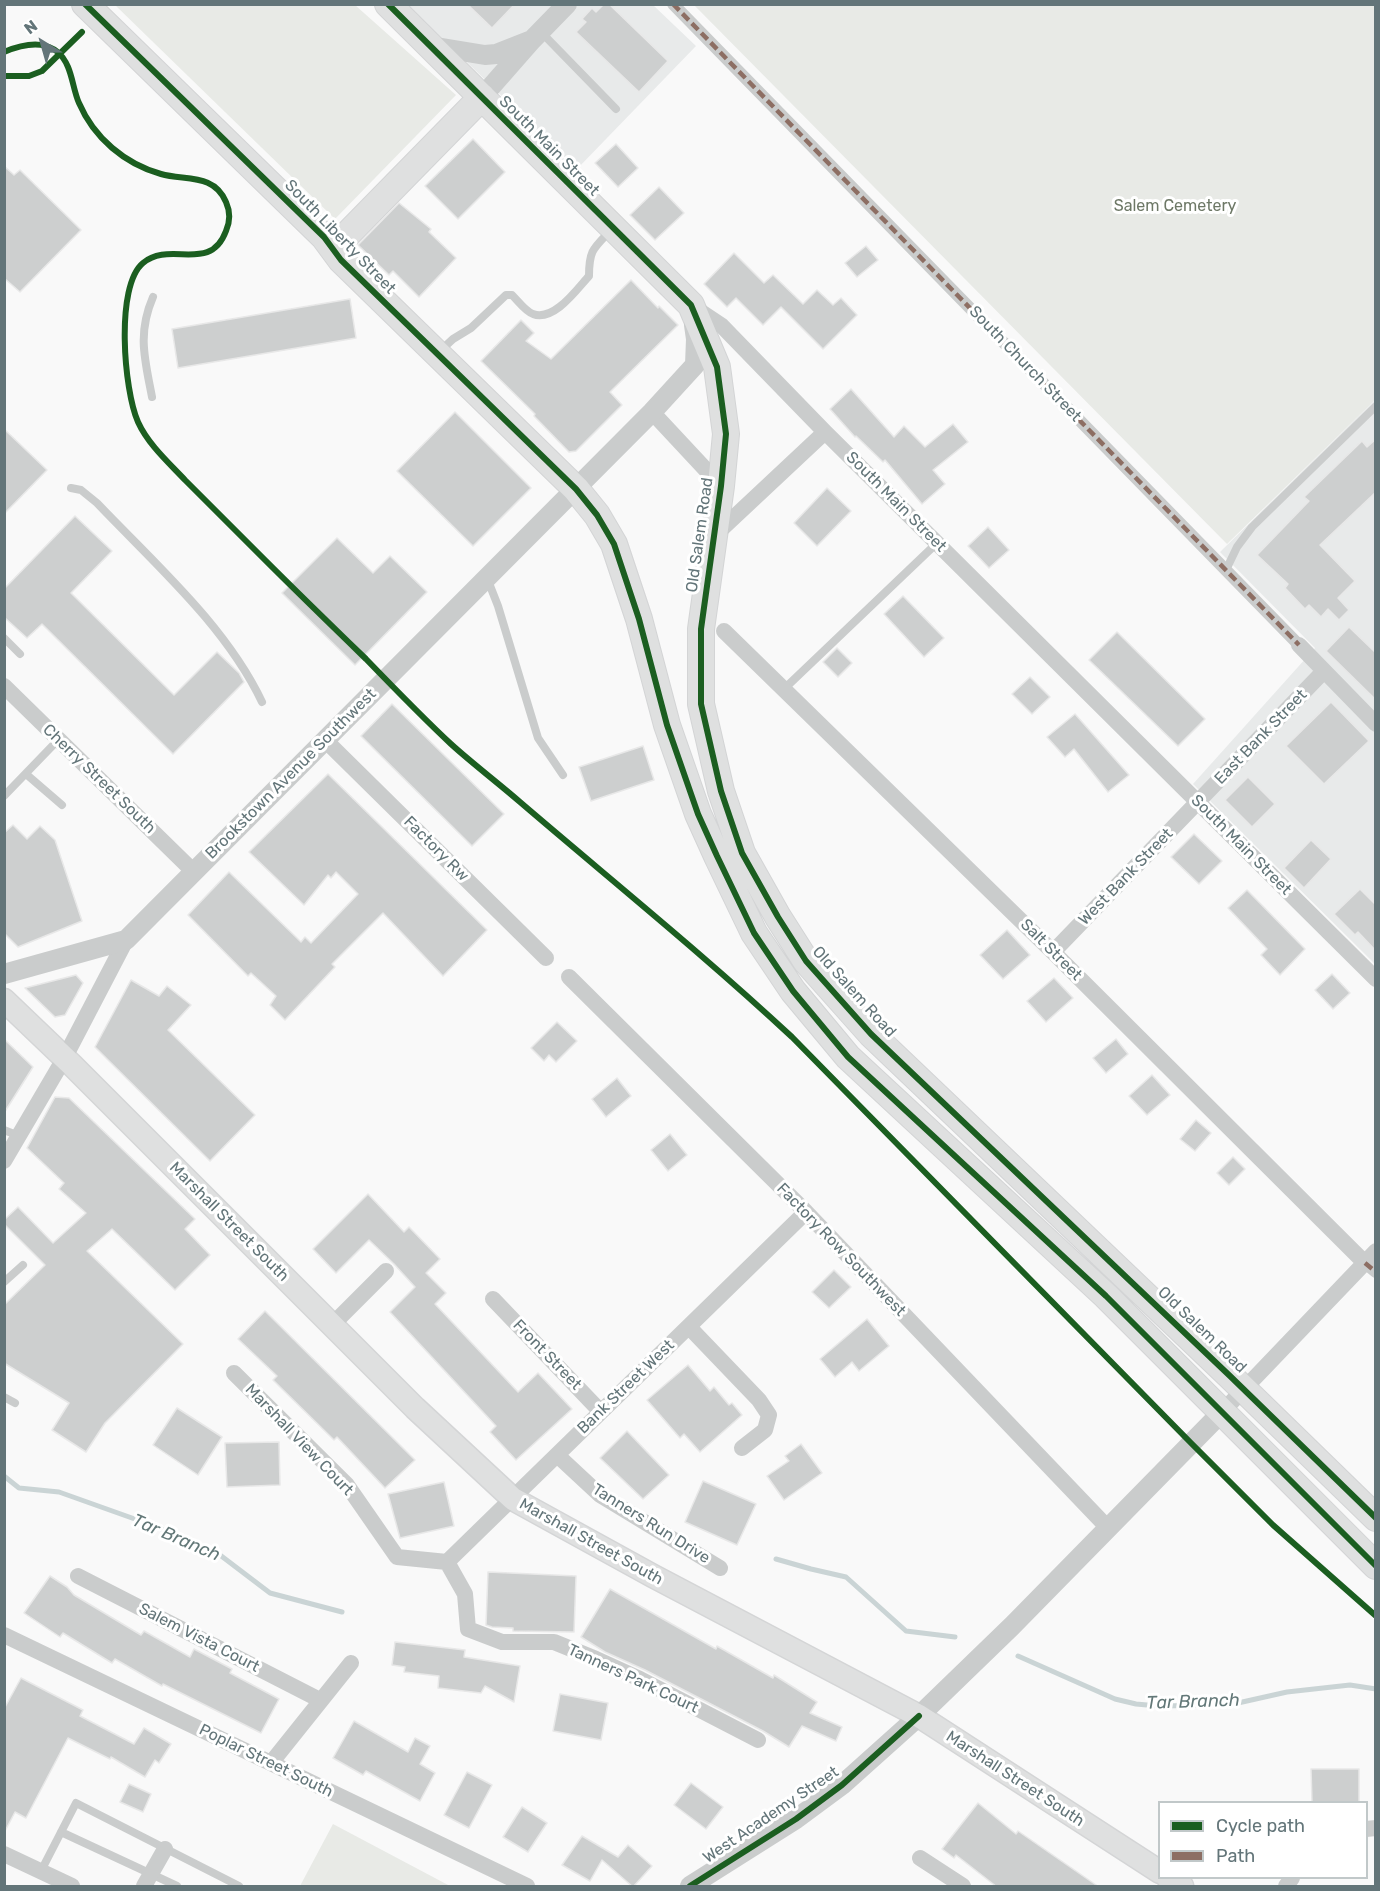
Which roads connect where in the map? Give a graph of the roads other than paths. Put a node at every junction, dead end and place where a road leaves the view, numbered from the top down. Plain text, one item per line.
1 (85, 4) edge
2 (388, 4) edge
3 (567, 4) edge
4 (673, 4) edge
5 (536, 36) junction
6 (430, 46) junction
7 (482, 97) junction
8 (616, 109) dead end
9 (612, 228) junction
10 (333, 249) junction
11 (153, 297) dead end
12 (691, 305) junction
13 (446, 346) junction
14 (152, 397) dead end
15 (1376, 406) edge
16 (652, 412) junction
17 (825, 432) junction
18 (721, 486) junction
19 (71, 488) dead end
20 (576, 489) junction
21 (714, 536) junction
22 (937, 543) junction
23 (1226, 570) junction
24 (487, 578) junction
25 (724, 630) dead end
26 (4, 638) edge
27 (1299, 645) joint
28 (20, 654) dead end
29 (1324, 672) junction
30 (5, 688) edge
31 (784, 689) junction
32 (262, 702) dead end
33 (1376, 724) edge
34 (59, 739) junction
35 (325, 740) junction
36 (26, 774) junction
37 (563, 775) dead end
38 (4, 796) edge
39 (1198, 802) junction
40 (62, 805) dead end
41 (194, 872) junction
42 (126, 940) junction
43 (1053, 952) junction
44 (546, 958) dead end
45 (4, 974) edge
46 (569, 977) dead end
47 (1376, 979) edge
48 (4, 1000) edge
49 (64, 1058) junction
50 (12, 1133) edge
51 (4, 1161) edge
52 (806, 1212) junction
53 (1372, 1262) edge
54 (23, 1265) dead end
55 (386, 1271) dead end
56 (4, 1282) edge
57 (493, 1299) dead end
58 (332, 1325) junction
59 (689, 1327) junction
60 (234, 1373) dead end
61 (1244, 1389) junction
62 (4, 1397) edge
63 (15, 1403) dead end
64 (1223, 1411) junction
65 (601, 1412) junction
66 (742, 1448) dead end
67 (557, 1455) junction
68 (513, 1499) junction
69 (1376, 1518) edge
70 (1108, 1528) junction
71 (447, 1562) junction
72 (1376, 1566) edge
73 (720, 1568) dead end
74 (78, 1576) dead end
75 (4, 1635) edge
76 (351, 1664) dead end
77 (320, 1700) junction
78 (919, 1716) junction
79 (758, 1740) dead end
80 (271, 1763) junction
81 (61, 1832) junction
82 (165, 1849) junction
83 (4, 1854) edge
84 (920, 1858) dead end
85 (41, 1871) junction
86 (1158, 1871) edge
87 (148, 1880) edge
88 (72, 1887) edge
89 (177, 1887) edge
90 (239, 1887) edge
91 (527, 1887) edge
92 (690, 1887) edge
93 (963, 1887) edge

1 - 10 main road, South Liberty Street
2 - 6 main road, South Main Street
3 - 5 street
4 - 23 street, South Church Street
5 - 6 street
5 - 7 street
5 - 8 lane
6 - 7 main road, South Main Street
7 - 9 main road, South Main Street
7 - 10 main road
9 - 12 main road, South Main Street
9 - 13 lane
10 - 13 main road, South Liberty Street
11 - 14 lane
12 - 16 street, Brookstown Avenue Southwest
12 - 17 street, South Main Street
12 - 18 main road, Old Salem Road
13 - 20 main road, South Liberty Street
15 - 23 lane
16 - 18 street
16 - 20 street, Brookstown Avenue Southwest
17 - 21 street, Old Salem Road
17 - 22 street, South Main Street
18 - 21 main road, Old Salem Road
19 - 32 lane
20 - 24 street, Brookstown Avenue Southwest
20 - 64 main road
21 - 61 main road, Old Salem Road
22 - 31 lane
22 - 39 street, South Main Street
23 - 27 street, South Church Street
24 - 35 street, Brookstown Avenue Southwest
24 - 37 lane
25 - 31 street, Salt Street
26 - 28 lane
27 - 29 street, South Church Street
29 - 33 street, South Church Street
29 - 39 street, East Bank Street
30 - 34 street, Cherry Street South
31 - 43 street, Salt Street
34 - 36 lane
34 - 41 street, Cherry Street South
35 - 41 street, Brookstown Avenue Southwest
35 - 44 street, Factory Rw
36 - 38 lane
36 - 40 lane
39 - 43 street, West Bank Street
39 - 47 street, South Main Street
41 - 42 street, Brookstown Avenue Southwest
42 - 45 street, Brookstown Avenue Southwest
42 - 49 street
43 - 53 street, Salt Street
46 - 52 street, Factory Row Southwest
48 - 49 main road, Marshall Street South
49 - 50 street
49 - 58 main road, Marshall Street South
50 - 51 street
52 - 59 street, Bank Street West
52 - 70 street, Factory Row Southwest
53 - 61 street, West Academy Street
54 - 56 lane
55 - 58 street
57 - 65 street, Front Street
58 - 68 main road, Marshall Street South
59 - 65 street, Bank Street West
59 - 66 street
60 - 71 street, Marshall View Court
61 - 64 street, West Academy Street
61 - 69 main road, Old Salem Road
62 - 63 lane
64 - 70 street, West Academy Street
64 - 72 main road
65 - 67 street, Bank Street West
67 - 68 street, Bank Street West
67 - 73 street, Tanners Run Drive
68 - 71 street, Bank Street West
68 - 78 main road, Marshall Street South
70 - 78 street, West Academy Street
71 - 79 street, Tanners Park Court
74 - 77 street, Salem Vista Court
75 - 80 street, Poplar Street South
76 - 77 street
77 - 80 street
78 - 86 main road, Marshall Street South
78 - 92 street, West Academy Street
80 - 91 street, Poplar Street South
81 - 82 lane
81 - 85 lane
81 - 87 lane
82 - 87 street
82 - 90 lane
83 - 85 street
84 - 93 street
85 - 88 street
87 - 89 lane

